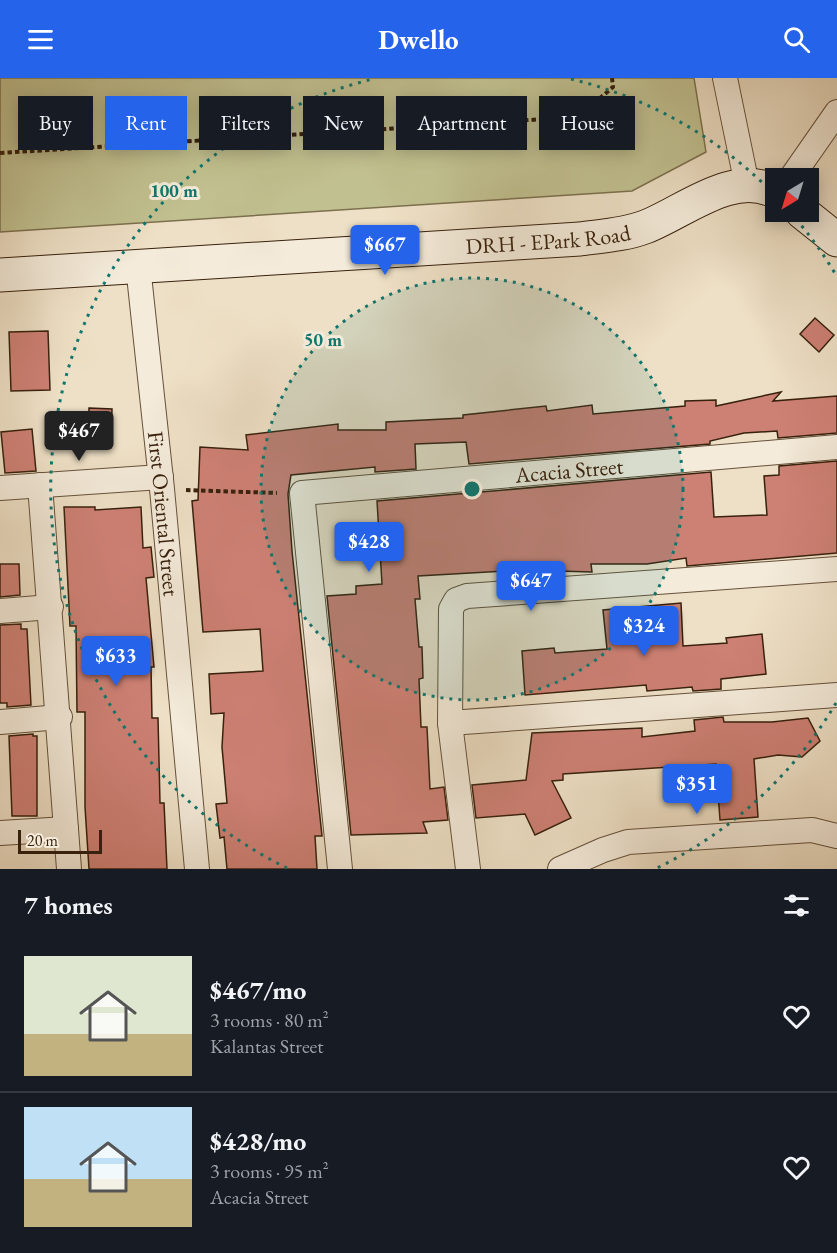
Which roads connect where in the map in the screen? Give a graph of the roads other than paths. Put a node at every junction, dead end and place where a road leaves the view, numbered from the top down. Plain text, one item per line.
1 (725, 78) edge
2 (837, 112) edge
3 (786, 168) edge
4 (765, 176) edge
5 (765, 186) edge
6 (814, 222) edge
7 (837, 240) edge
8 (138, 266) junction
9 (0, 275) edge
10 (837, 447) edge
11 (162, 483) junction
12 (40, 485) junction
13 (0, 488) edge
14 (837, 569) edge
15 (51, 607) junction
16 (0, 611) edge
17 (837, 695) edge
18 (60, 717) junction
19 (0, 722) edge
20 (450, 723) junction
21 (66, 829) junction
22 (0, 833) edge
23 (837, 837) edge
24 (69, 869) edge
25 (197, 869) edge
26 (340, 869) edge
27 (468, 869) edge
28 (560, 869) edge

1 - 4 street
2 - 3 street
5 - 8 main road, DRH - EPark Road
6 - 7 main road
8 - 9 main road, DRH - EPark Road
8 - 11 street, First Oriental Street
10 - 26 street, Acacia Street
11 - 12 street
11 - 25 street, First Oriental Street
12 - 13 street
12 - 15 street
14 - 20 street
15 - 16 street
15 - 18 street
17 - 20 street
18 - 19 street
18 - 21 street
20 - 27 street
21 - 22 street
21 - 24 street
23 - 28 street

